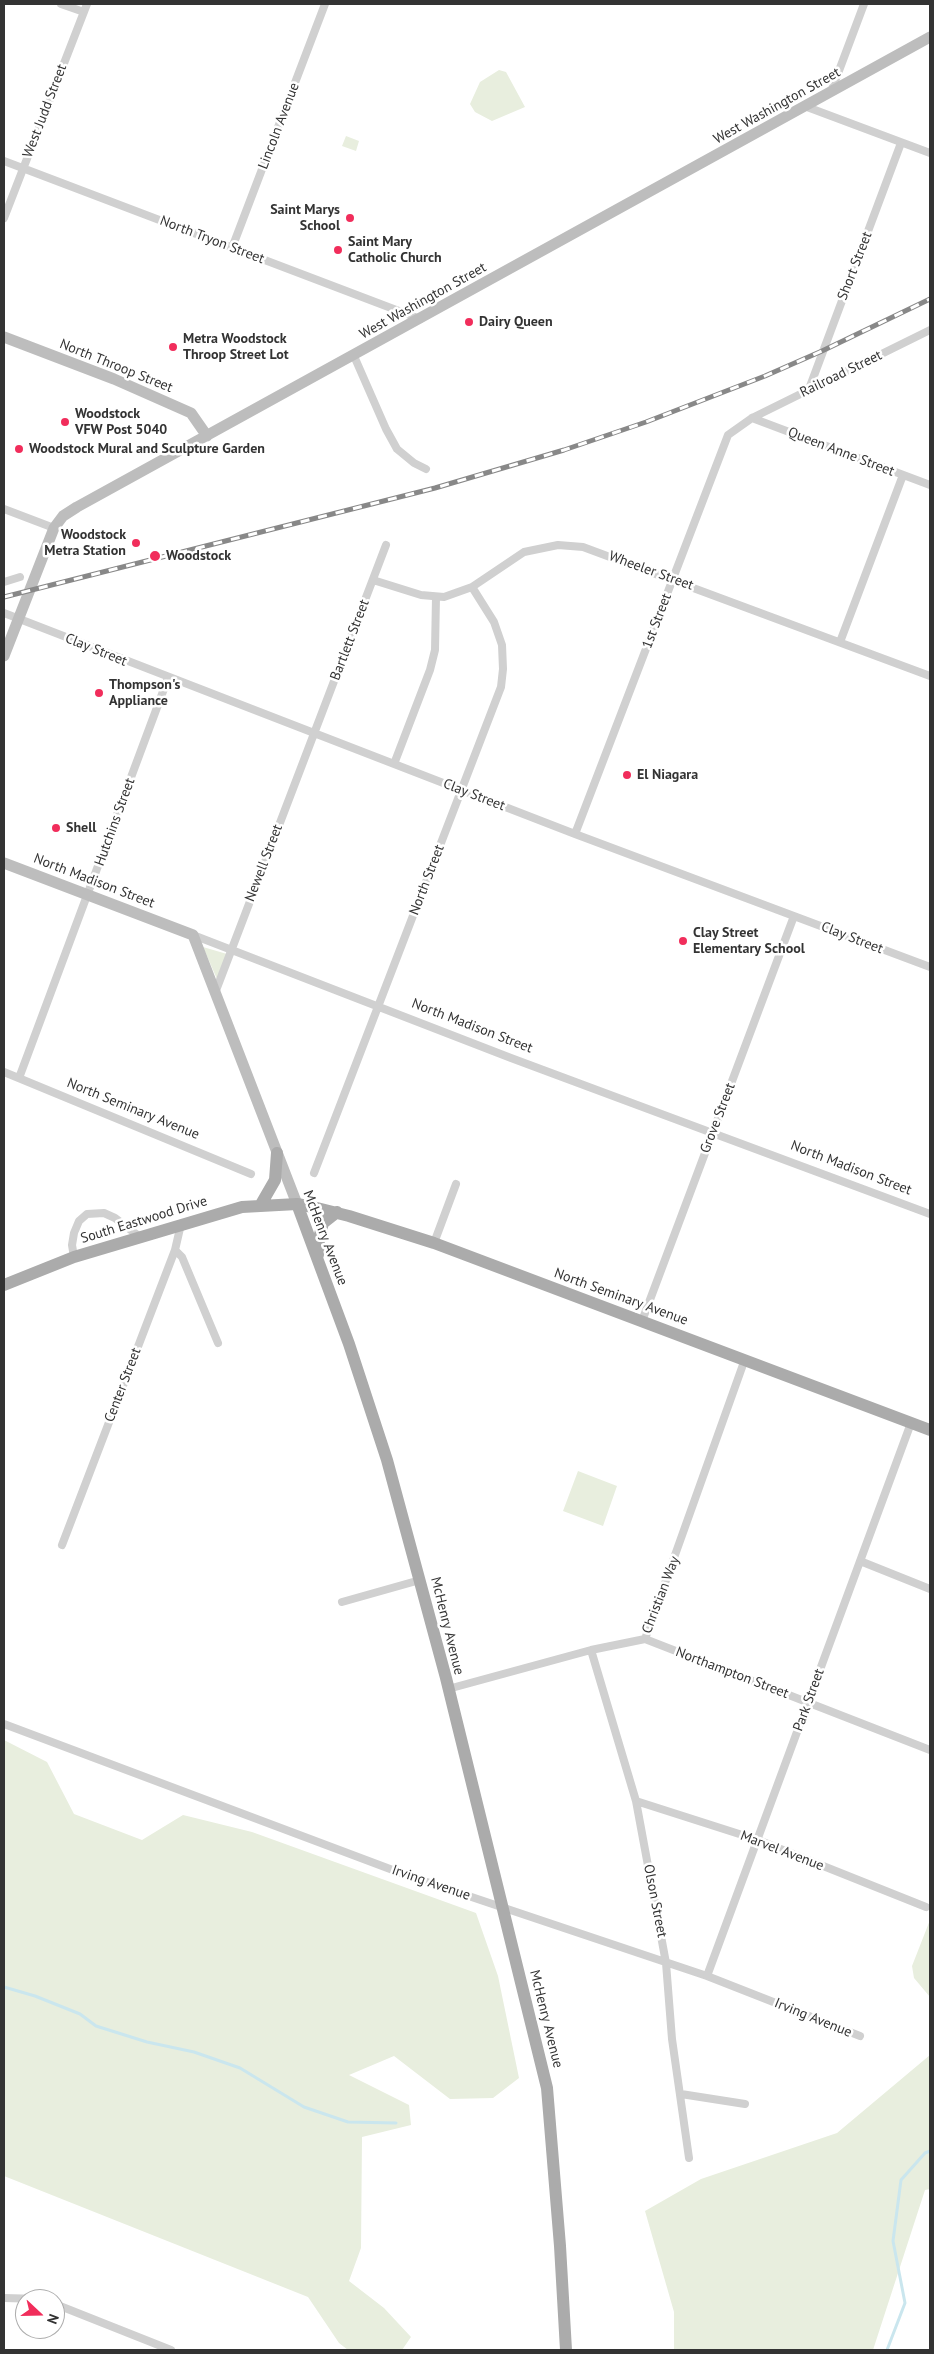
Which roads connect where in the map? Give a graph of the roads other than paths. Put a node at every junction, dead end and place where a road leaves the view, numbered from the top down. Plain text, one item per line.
1 (61, 4) edge
2 (87, 4) edge
3 (325, 4) edge
4 (864, 4) edge
5 (84, 12) junction
6 (930, 37) edge
7 (830, 94) junction
8 (806, 107) junction
9 (901, 143) junction
10 (930, 153) edge
11 (4, 161) edge
12 (23, 168) junction
13 (4, 218) edge
14 (232, 248) junction
15 (420, 319) junction
16 (930, 330) edge
17 (4, 337) edge
18 (354, 356) junction
19 (809, 389) junction
20 (752, 418) junction
21 (207, 436) junction
22 (426, 469) dead end
23 (903, 475) junction
24 (930, 485) edge
25 (4, 509) edge
26 (54, 528) junction
27 (386, 545) dead end
28 (20, 577) dead end
29 (673, 579) junction
30 (373, 580) junction
31 (4, 582) edge
32 (472, 587) junction
33 (436, 597) junction
34 (4, 613) edge
35 (18, 619) junction
36 (840, 642) junction
37 (4, 656) edge
38 (930, 676) edge
39 (168, 678) junction
40 (314, 734) junction
41 (394, 764) junction
42 (462, 790) junction
43 (575, 834) junction
44 (4, 863) edge
45 (87, 895) junction
46 (794, 916) junction
47 (193, 935) junction
48 (232, 950) junction
49 (930, 967) edge
50 (215, 993) junction
51 (379, 1006) junction
52 (4, 1072) edge
53 (19, 1078) junction
54 (713, 1132) junction
55 (277, 1153) junction
56 (314, 1173) dead end
57 (251, 1174) dead end
58 (456, 1184) dead end
59 (297, 1204) junction
60 (260, 1206) junction
61 (338, 1212) junction
62 (930, 1214) edge
63 (181, 1224) junction
64 (140, 1236) junction
65 (434, 1243) junction
66 (174, 1250) junction
67 (74, 1257) junction
68 (317, 1260) junction
69 (4, 1285) edge
70 (642, 1321) junction
71 (218, 1343) dead end
72 (745, 1359) junction
73 (912, 1423) junction
74 (930, 1430) edge
75 (62, 1545) dead end
76 (860, 1561) junction
77 (420, 1580) junction
78 (930, 1589) edge
79 (342, 1602) dead end
80 (645, 1639) junction
81 (591, 1650) junction
82 (448, 1689) junction
83 (808, 1703) junction
84 (4, 1724) edge
85 (930, 1750) edge
86 (636, 1801) junction
87 (758, 1840) junction
88 (926, 1907) dead end
89 (503, 1908) junction
90 (666, 1963) junction
91 (707, 1976) junction
92 (860, 2036) dead end
93 (681, 2094) junction
94 (746, 2104) dead end
95 (689, 2158) dead end
96 (65, 2308) edge
97 (171, 2350) edge
98 (566, 2350) edge

1 - 5 street
2 - 5 street, West Judd Street
3 - 14 street, Lincoln Avenue
4 - 7 street
5 - 12 street, West Judd Street
6 - 7 main road, West Washington Street
7 - 8 main road, West Washington Street
8 - 9 street
8 - 15 main road, West Washington Street
9 - 10 street
9 - 19 street, Short Street
11 - 12 street, North Tryon Street
12 - 13 street, West Judd Street
12 - 14 street, North Tryon Street
14 - 15 street, North Tryon Street
15 - 18 main road, West Washington Street
16 - 19 street, Railroad Street
17 - 21 main road, North Throop Street
18 - 21 main road, West Washington Street
18 - 22 street
19 - 20 street, Railroad Street
20 - 23 street, Queen Anne Street
20 - 29 street, 1st Street
21 - 26 main road, West Washington Street
23 - 24 street, Queen Anne Street
23 - 36 street
25 - 26 street
26 - 35 main road, West Washington Street
27 - 30 street, Bartlett Street
28 - 31 street
29 - 32 street, Wheeler Street
29 - 36 street, Wheeler Street
29 - 43 street, 1st Street
30 - 33 street, Wheeler Street
30 - 40 street, Bartlett Street
32 - 33 street, Wheeler Street
32 - 42 street, North Street
33 - 41 street
34 - 35 street, Clay Street
35 - 37 main road, West Washington Street
35 - 39 street, Clay Street
36 - 38 street, Wheeler Street
39 - 40 street, Clay Street
39 - 45 street, Hutchins Street
40 - 41 street, Clay Street
40 - 48 street, Newell Street
41 - 42 street, Clay Street
42 - 43 street, Clay Street
42 - 51 street, North Street
43 - 46 street, Clay Street
44 - 45 main road, North Madison Street
45 - 47 main road, North Madison Street
45 - 53 street, Hutchins Street
46 - 49 street, Clay Street
46 - 54 street, Grove Street
47 - 48 street, North Madison Street
47 - 50 main road, McHenry Avenue
48 - 50 street, Newell Street
48 - 51 street, North Madison Street
50 - 55 main road, McHenry Avenue
51 - 54 street, North Madison Street
51 - 56 street, North Street
52 - 53 street, North Seminary Avenue
53 - 57 street, North Seminary Avenue
54 - 62 street, North Madison Street
54 - 70 street, Grove Street
55 - 59 main road, McHenry Avenue
55 - 60 main road
58 - 65 street
59 - 60 main road, South Eastwood Drive
59 - 61 main road, North Seminary Avenue
59 - 68 main road, McHenry Avenue
60 - 63 main road, South Eastwood Drive
61 - 65 main road, North Seminary Avenue
61 - 68 main road
63 - 64 main road, South Eastwood Drive
63 - 66 street, Center Street
64 - 67 main road, South Eastwood Drive
64 - 67 street
65 - 70 main road, North Seminary Avenue
66 - 71 street
66 - 75 street, Center Street
67 - 69 main road, South Eastwood Drive
68 - 77 main road, McHenry Avenue
70 - 72 main road, North Seminary Avenue
72 - 73 main road, North Seminary Avenue
72 - 80 street, Christian Way
73 - 74 main road, North Seminary Avenue
73 - 76 street, Park Street
76 - 78 street
76 - 83 street, Park Street
77 - 79 street
77 - 82 main road, McHenry Avenue
80 - 81 street, Christian Way
80 - 83 street, Northampton Street
81 - 82 street, Christian Way
81 - 86 street, Olson Street
82 - 89 main road, McHenry Avenue
83 - 85 street, Northampton Street
83 - 87 street, Park Street
84 - 89 street, Irving Avenue
86 - 87 street, Marvel Avenue
86 - 90 street, Olson Street
87 - 88 street, Marvel Avenue
87 - 91 street, Park Street
89 - 90 street, Irving Avenue
89 - 98 main road, McHenry Avenue
90 - 91 street, Irving Avenue
90 - 93 street, Olson Street
91 - 92 street, Irving Avenue
93 - 94 street
93 - 95 street, Olson Street
96 - 97 street

